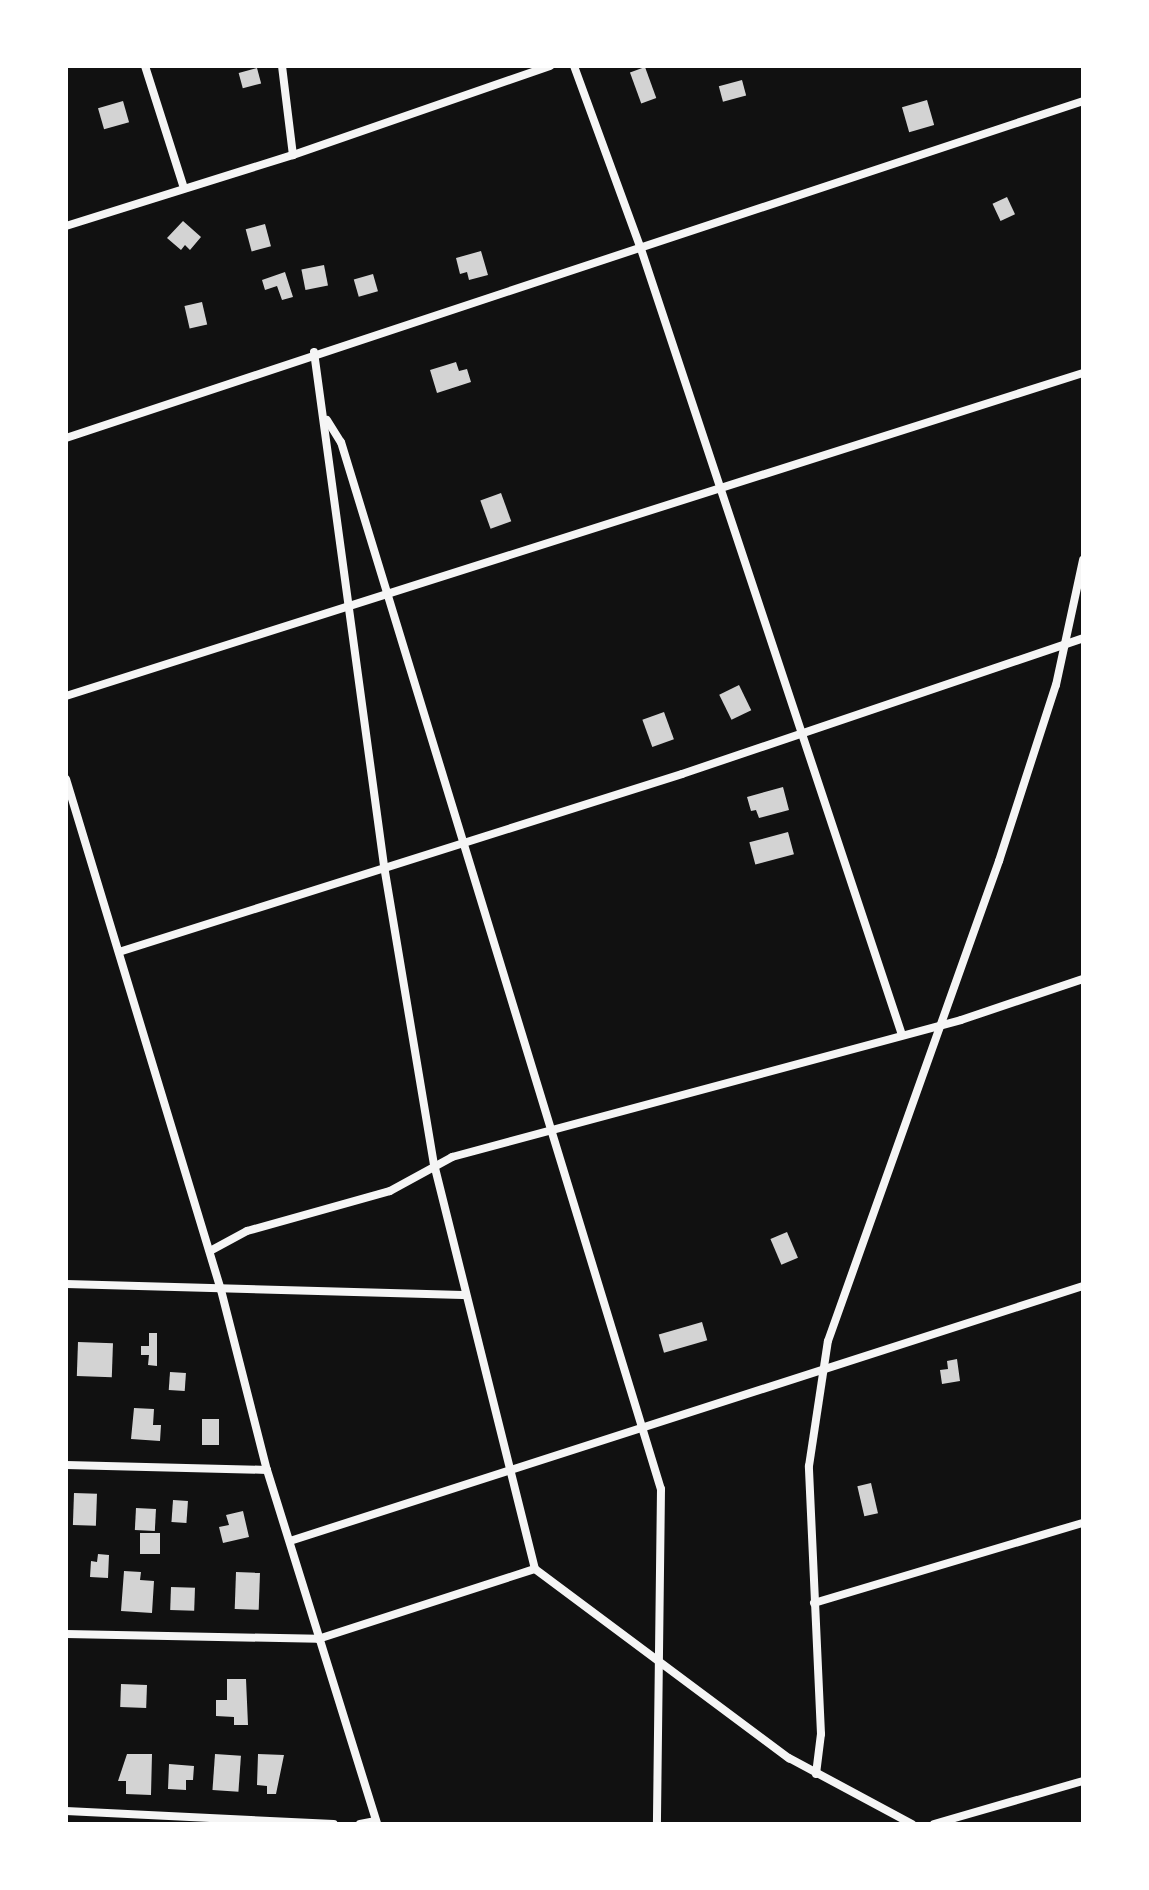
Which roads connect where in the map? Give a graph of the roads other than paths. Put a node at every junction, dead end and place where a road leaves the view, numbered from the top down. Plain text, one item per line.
1 (145, 66) edge
2 (282, 66) edge
3 (550, 66) edge
4 (574, 66) edge
5 (1083, 101) edge
6 (293, 155) junction
7 (184, 188) junction
8 (66, 226) edge
9 (640, 246) junction
10 (314, 352) junction
11 (1083, 373) edge
12 (324, 416) junction
13 (66, 438) edge
14 (720, 490) junction
15 (1083, 560) edge
16 (387, 596) junction
17 (350, 608) junction
18 (1083, 638) edge
19 (1066, 644) junction
20 (66, 696) edge
21 (802, 734) junction
22 (66, 779) edge
23 (460, 841) junction
24 (384, 866) junction
25 (122, 951) junction
26 (1083, 979) edge
27 (940, 1025) junction
28 (901, 1032) junction
29 (552, 1134) junction
30 (434, 1164) junction
31 (210, 1251) junction
32 (66, 1284) edge
33 (1083, 1286) edge
34 (221, 1290) junction
35 (463, 1295) junction
36 (822, 1370) junction
37 (646, 1430) junction
38 (66, 1465) edge
39 (267, 1470) junction
40 (507, 1472) junction
41 (1083, 1523) edge
42 (290, 1541) junction
43 (535, 1569) junction
44 (814, 1603) junction
45 (66, 1634) edge
46 (318, 1639) junction
47 (658, 1660) junction
48 (816, 1774) junction
49 (1083, 1781) edge
50 (66, 1811) edge
51 (377, 1823) edge
52 (334, 1824) edge
53 (360, 1824) edge
54 (657, 1824) edge
55 (912, 1824) edge
56 (934, 1824) edge

1 - 7 street
2 - 6 street
3 - 6 street
4 - 9 street
5 - 9 street
6 - 7 street
7 - 8 street
9 - 10 street
9 - 14 street
10 - 12 street
10 - 13 street
11 - 14 street
12 - 16 street
12 - 17 street
14 - 16 street
14 - 21 street
15 - 19 street
16 - 17 street
16 - 23 street
17 - 20 street
17 - 24 street
18 - 19 street
19 - 21 street
19 - 27 street
21 - 23 street
21 - 28 street
22 - 25 street
23 - 24 street
23 - 29 street
24 - 25 street
24 - 30 street
25 - 31 street
26 - 27 street
27 - 28 street
27 - 36 street
28 - 29 street
29 - 30 street
29 - 37 street
30 - 31 street
30 - 35 street
31 - 34 street
32 - 34 street
33 - 36 street
34 - 35 street
34 - 39 street
35 - 40 street
36 - 37 street
36 - 44 street
37 - 40 street
37 - 47 street
38 - 39 street
39 - 42 street
40 - 42 street
40 - 43 street
41 - 44 street
42 - 46 street
43 - 46 street
43 - 47 street
44 - 48 street
45 - 46 street
46 - 51 street
47 - 48 street
47 - 54 street
48 - 55 street
49 - 56 street
50 - 52 street
51 - 53 street

